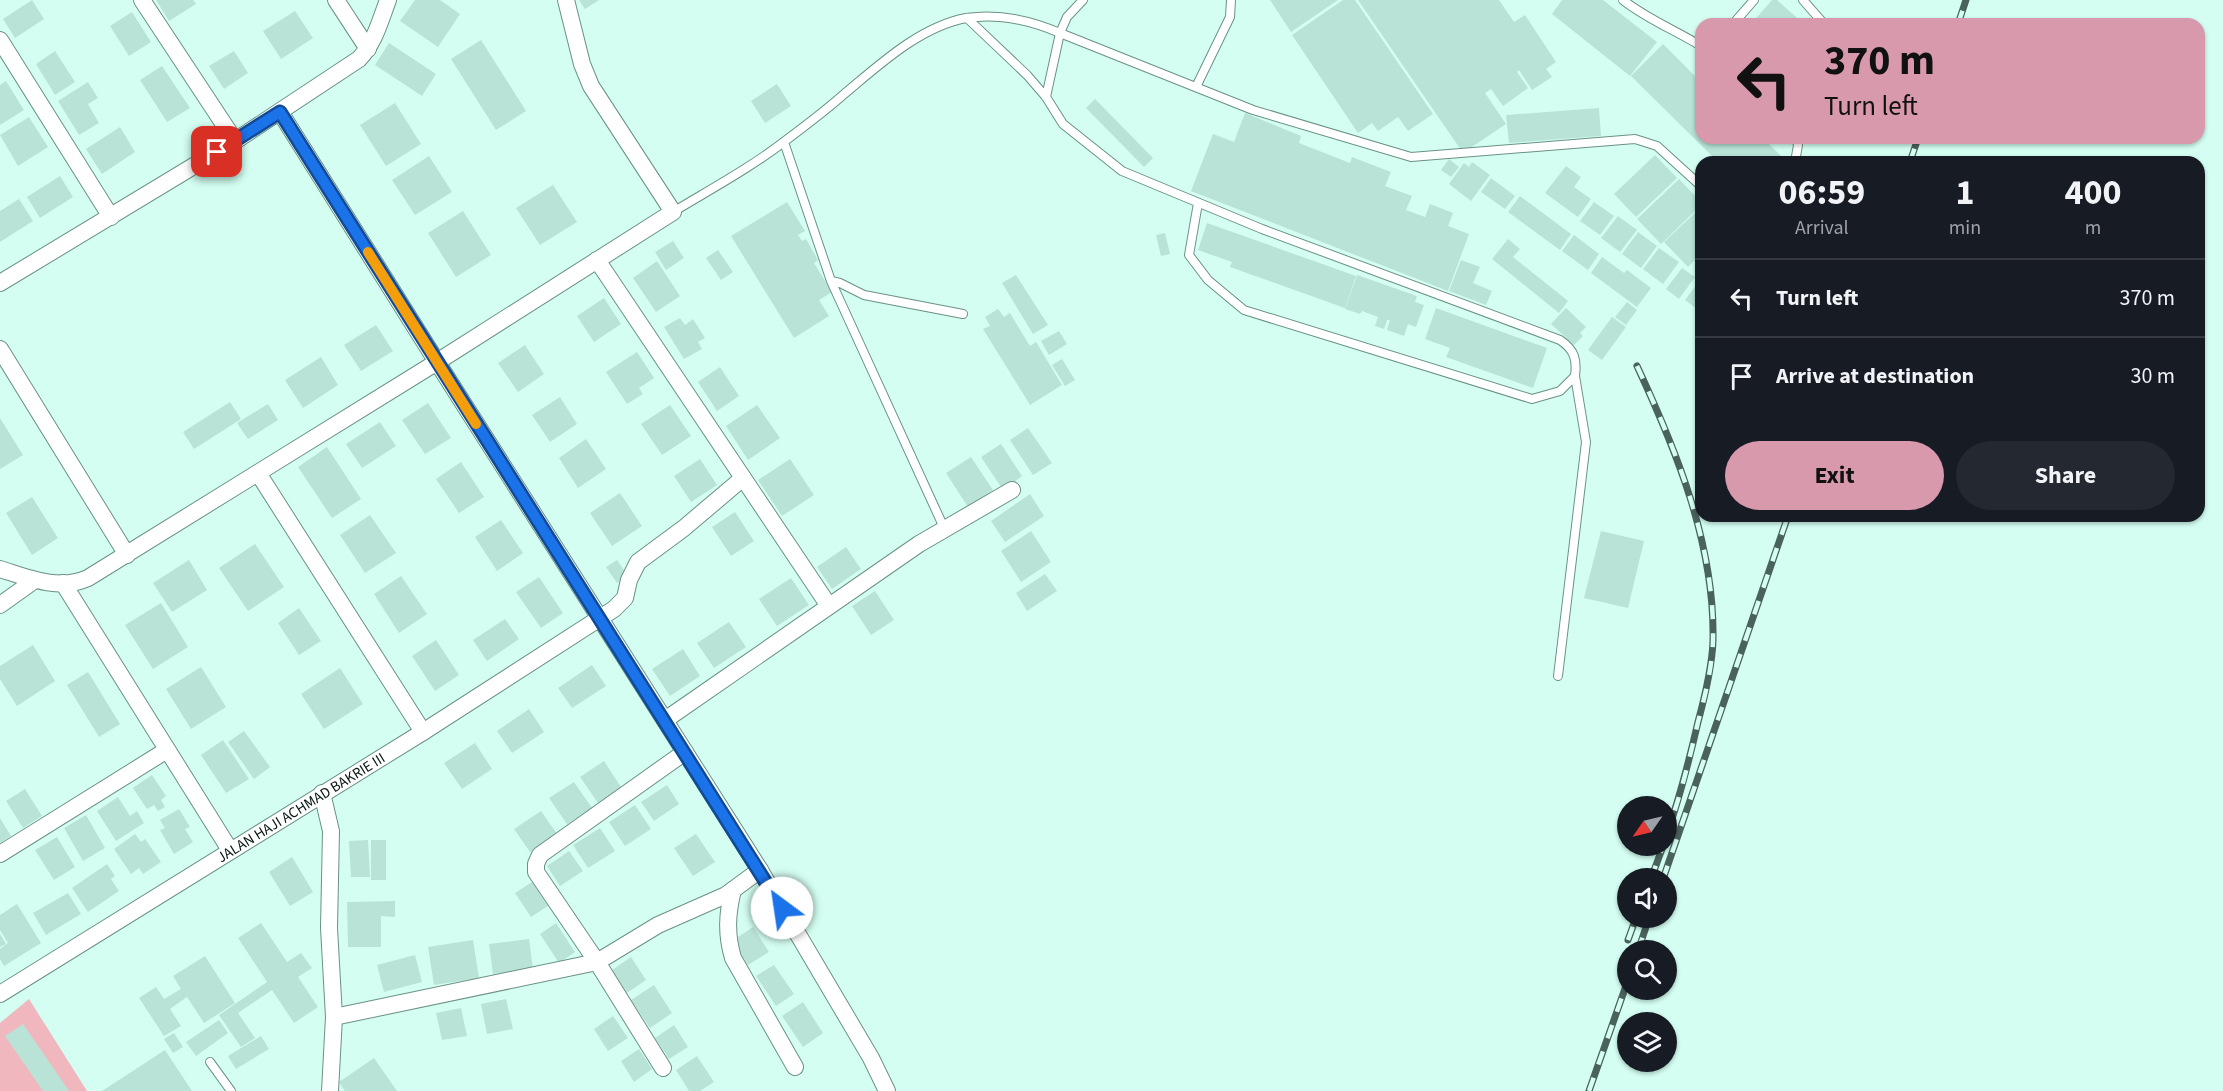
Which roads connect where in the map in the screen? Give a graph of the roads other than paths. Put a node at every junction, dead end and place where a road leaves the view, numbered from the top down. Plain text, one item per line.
1 (142, 0) edge
2 (336, 0) edge
3 (388, 0) edge
4 (566, 0) edge
5 (1083, 0) edge
6 (1231, 0) edge
7 (1623, 0) edge
8 (1754, 0) edge
9 (1803, 0) edge
10 (967, 18) junction
11 (1738, 18) edge
12 (1819, 18) edge
13 (1060, 33) junction
14 (0, 40) edge
15 (1695, 42) edge
16 (368, 49) junction
17 (1196, 87) junction
18 (1046, 97) junction
19 (280, 112) junction
20 (235, 141) junction
21 (784, 142) junction
22 (1695, 181) edge
23 (1198, 203) junction
24 (673, 212) junction
25 (111, 217) junction
26 (597, 260) junction
27 (831, 282) junction
28 (0, 283) edge
29 (963, 314) dead end
30 (0, 349) edge
31 (436, 362) junction
32 (1575, 376) junction
33 (258, 473) junction
34 (743, 478) junction
35 (1012, 490) dead end
36 (945, 530) junction
37 (127, 555) junction
38 (0, 569) edge
39 (34, 580) junction
40 (63, 584) junction
41 (0, 605) edge
42 (829, 606) junction
43 (598, 618) junction
44 (1558, 676) dead end
45 (665, 720) junction
46 (423, 732) junction
47 (167, 750) junction
48 (685, 752) junction
49 (322, 794) junction
50 (230, 850) junction
51 (0, 854) edge
52 (760, 870) junction
53 (733, 890) junction
54 (597, 962) junction
55 (0, 994) edge
56 (334, 1017) junction
57 (210, 1062) dead end
58 (795, 1067) dead end
59 (663, 1068) dead end
60 (231, 1091) edge
61 (330, 1091) edge
62 (887, 1091) edge

1 - 20 street
2 - 16 street
3 - 16 street
4 - 24 street
5 - 13 lane
6 - 17 lane
7 - 15 lane
8 - 11 lane
9 - 12 lane
10 - 13 lane
10 - 18 lane
10 - 21 lane
13 - 17 lane
13 - 18 lane
14 - 25 street
16 - 19 street
17 - 22 lane
18 - 23 lane
19 - 20 street
19 - 31 street
20 - 25 street
21 - 24 lane
21 - 27 lane
23 - 32 lane
23 - 32 lane
24 - 26 street
25 - 28 street
26 - 31 street
26 - 34 street
27 - 29 lane
27 - 36 lane
30 - 37 street
31 - 33 street
31 - 43 street
32 - 44 lane
33 - 37 street
33 - 46 street
34 - 42 street
34 - 43 street, JALAN HAJI ACHMAD BAKRIE III
35 - 36 street
36 - 42 street
37 - 40 street
38 - 39 street
39 - 40 street
39 - 41 street
40 - 47 street
42 - 45 street
43 - 45 street
43 - 46 street, JALAN HAJI ACHMAD BAKRIE III
45 - 48 street
46 - 49 street, JALAN HAJI ACHMAD BAKRIE III
47 - 50 street
47 - 51 street
48 - 52 street
48 - 54 street
49 - 50 street, JALAN HAJI ACHMAD BAKRIE III
49 - 56 street
50 - 55 street, JALAN HAJI ACHMAD BAKRIE III
52 - 53 street
52 - 62 street
53 - 54 street
53 - 58 street
54 - 56 street
54 - 59 street
56 - 61 street
57 - 60 lane

